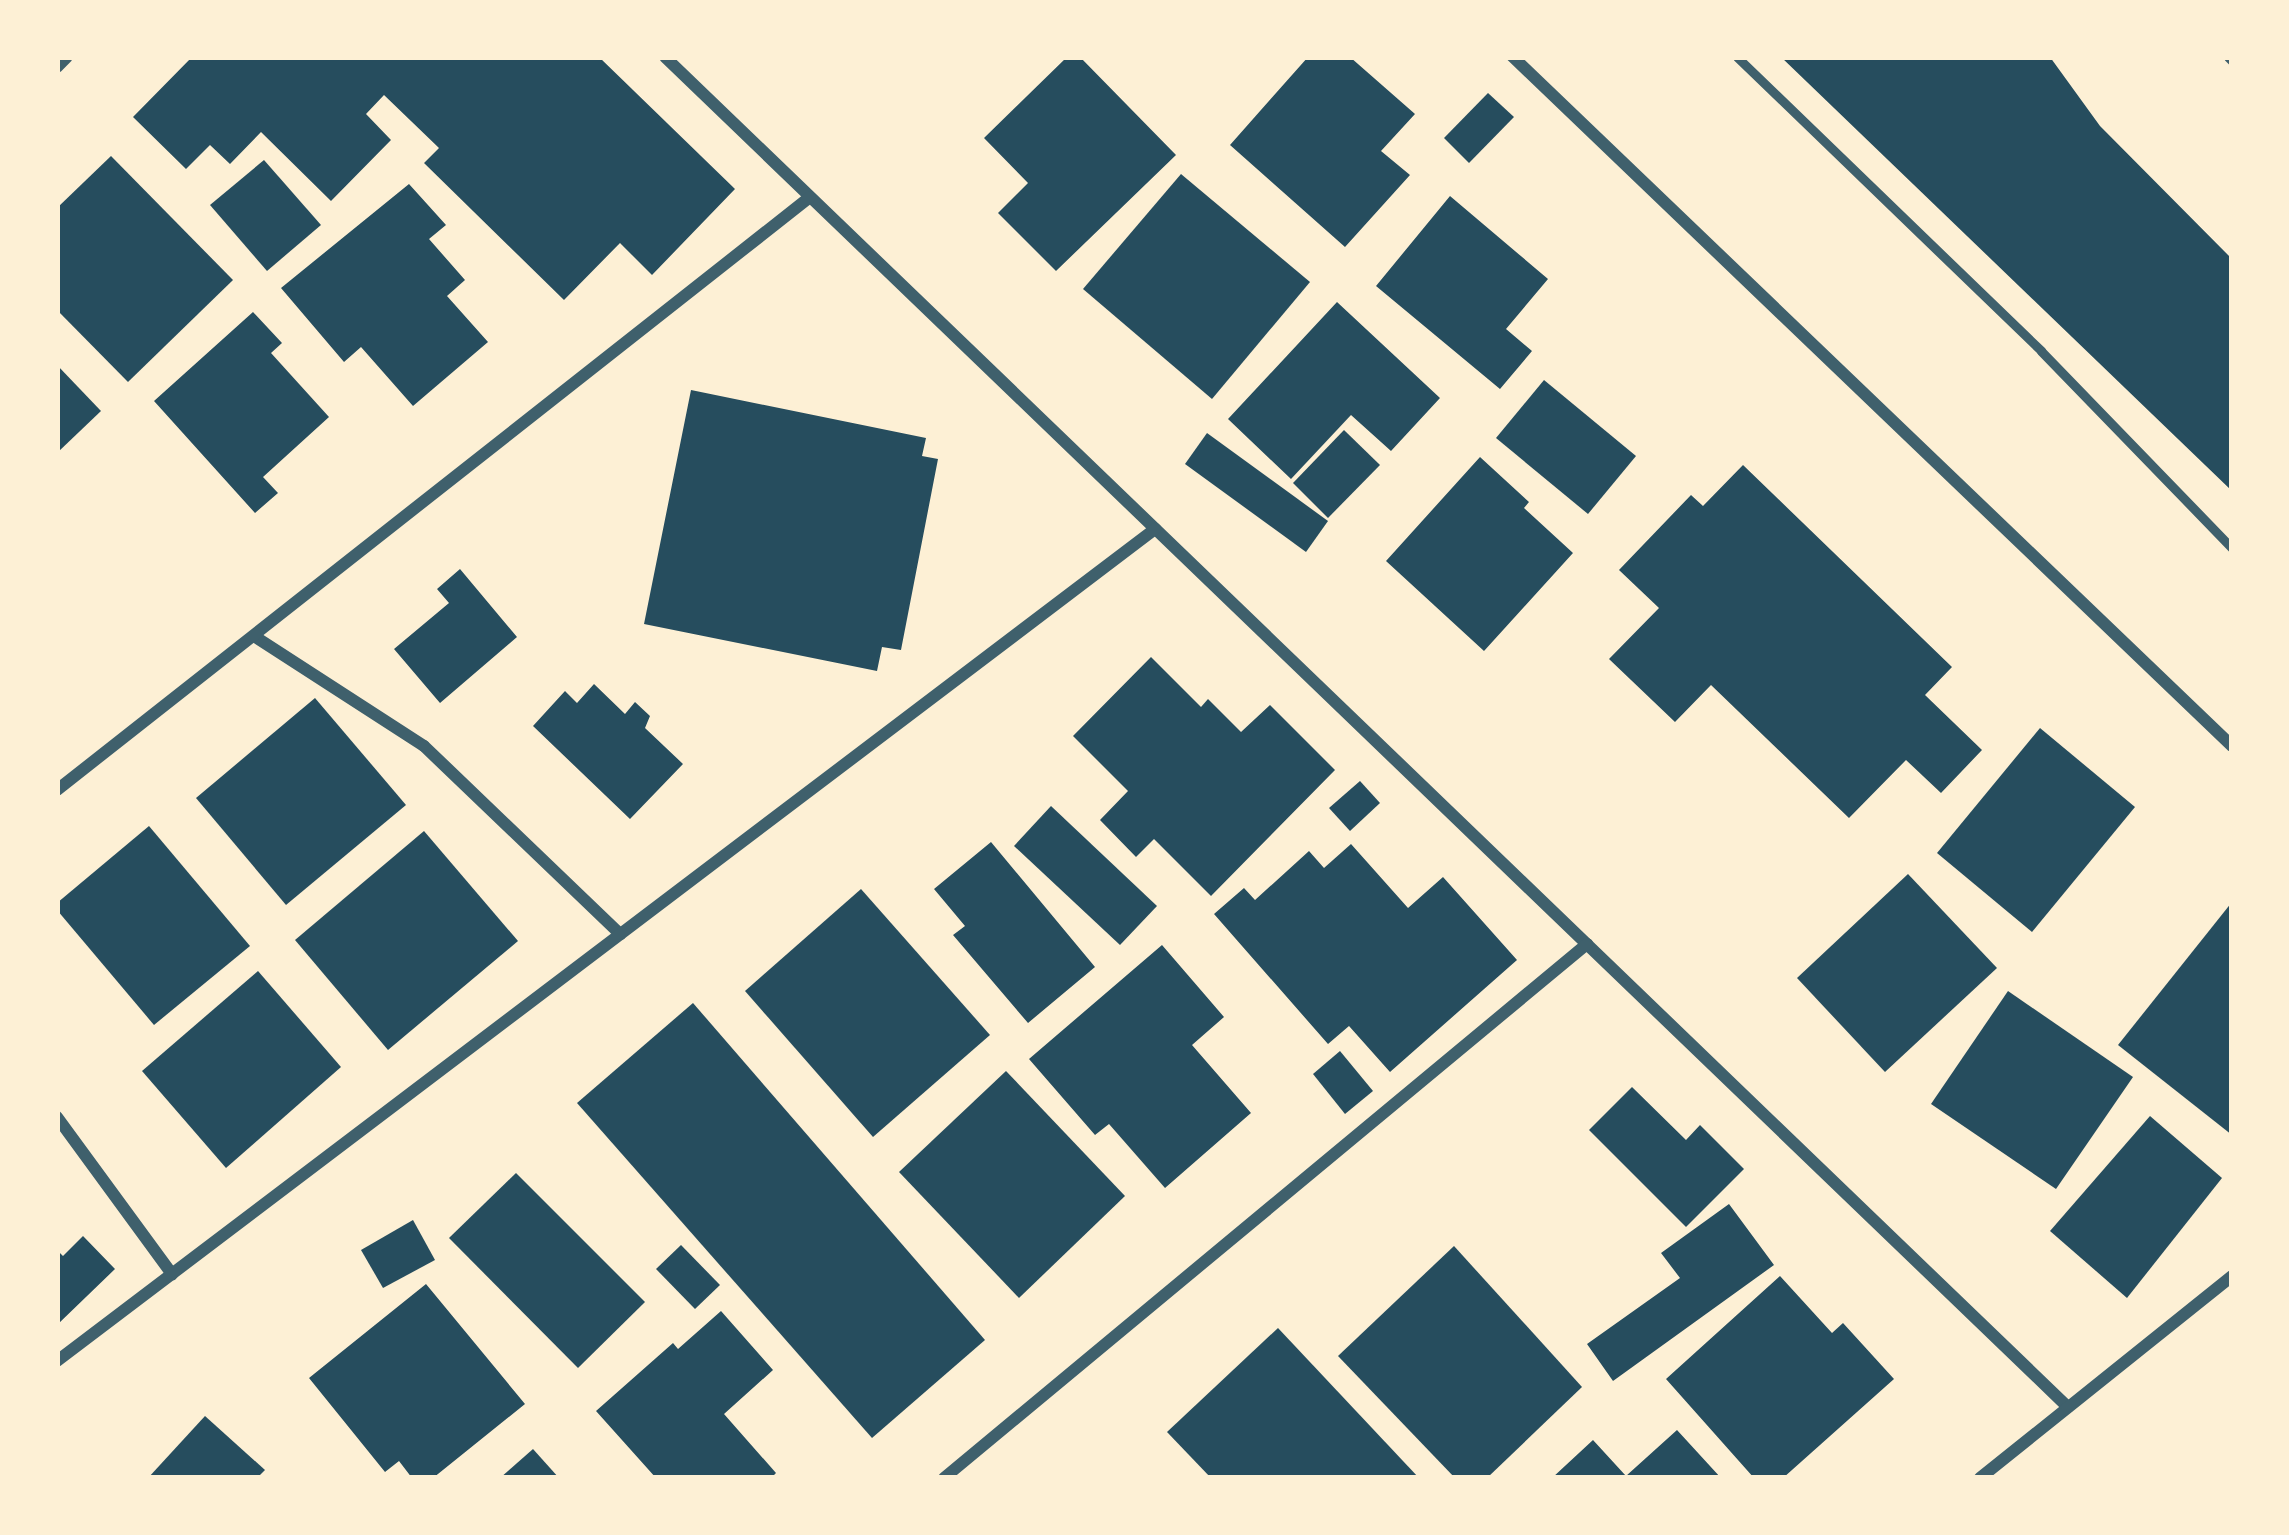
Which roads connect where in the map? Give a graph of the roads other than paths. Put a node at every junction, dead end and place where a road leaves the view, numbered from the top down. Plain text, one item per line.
1 (68, 57) edge
2 (665, 57) edge
3 (1513, 57) edge
4 (1736, 57) edge
5 (57, 67) edge
6 (810, 196) junction
7 (1155, 529) junction
8 (2232, 548) edge
9 (254, 636) junction
10 (2232, 746) edge
11 (57, 790) edge
12 (620, 934) junction
13 (1587, 944) junction
14 (57, 1117) edge
15 (172, 1274) junction
16 (2232, 1276) edge
17 (57, 1361) edge
18 (2068, 1408) junction
19 (944, 1478) edge
20 (1980, 1478) edge

1 - 5 street
2 - 6 street
3 - 10 street
4 - 8 lane
6 - 7 street
6 - 9 street
7 - 12 street
7 - 13 street
9 - 11 street
9 - 12 street
12 - 15 street
13 - 18 street
13 - 19 street
14 - 15 street
15 - 17 street
16 - 18 street
18 - 20 street

